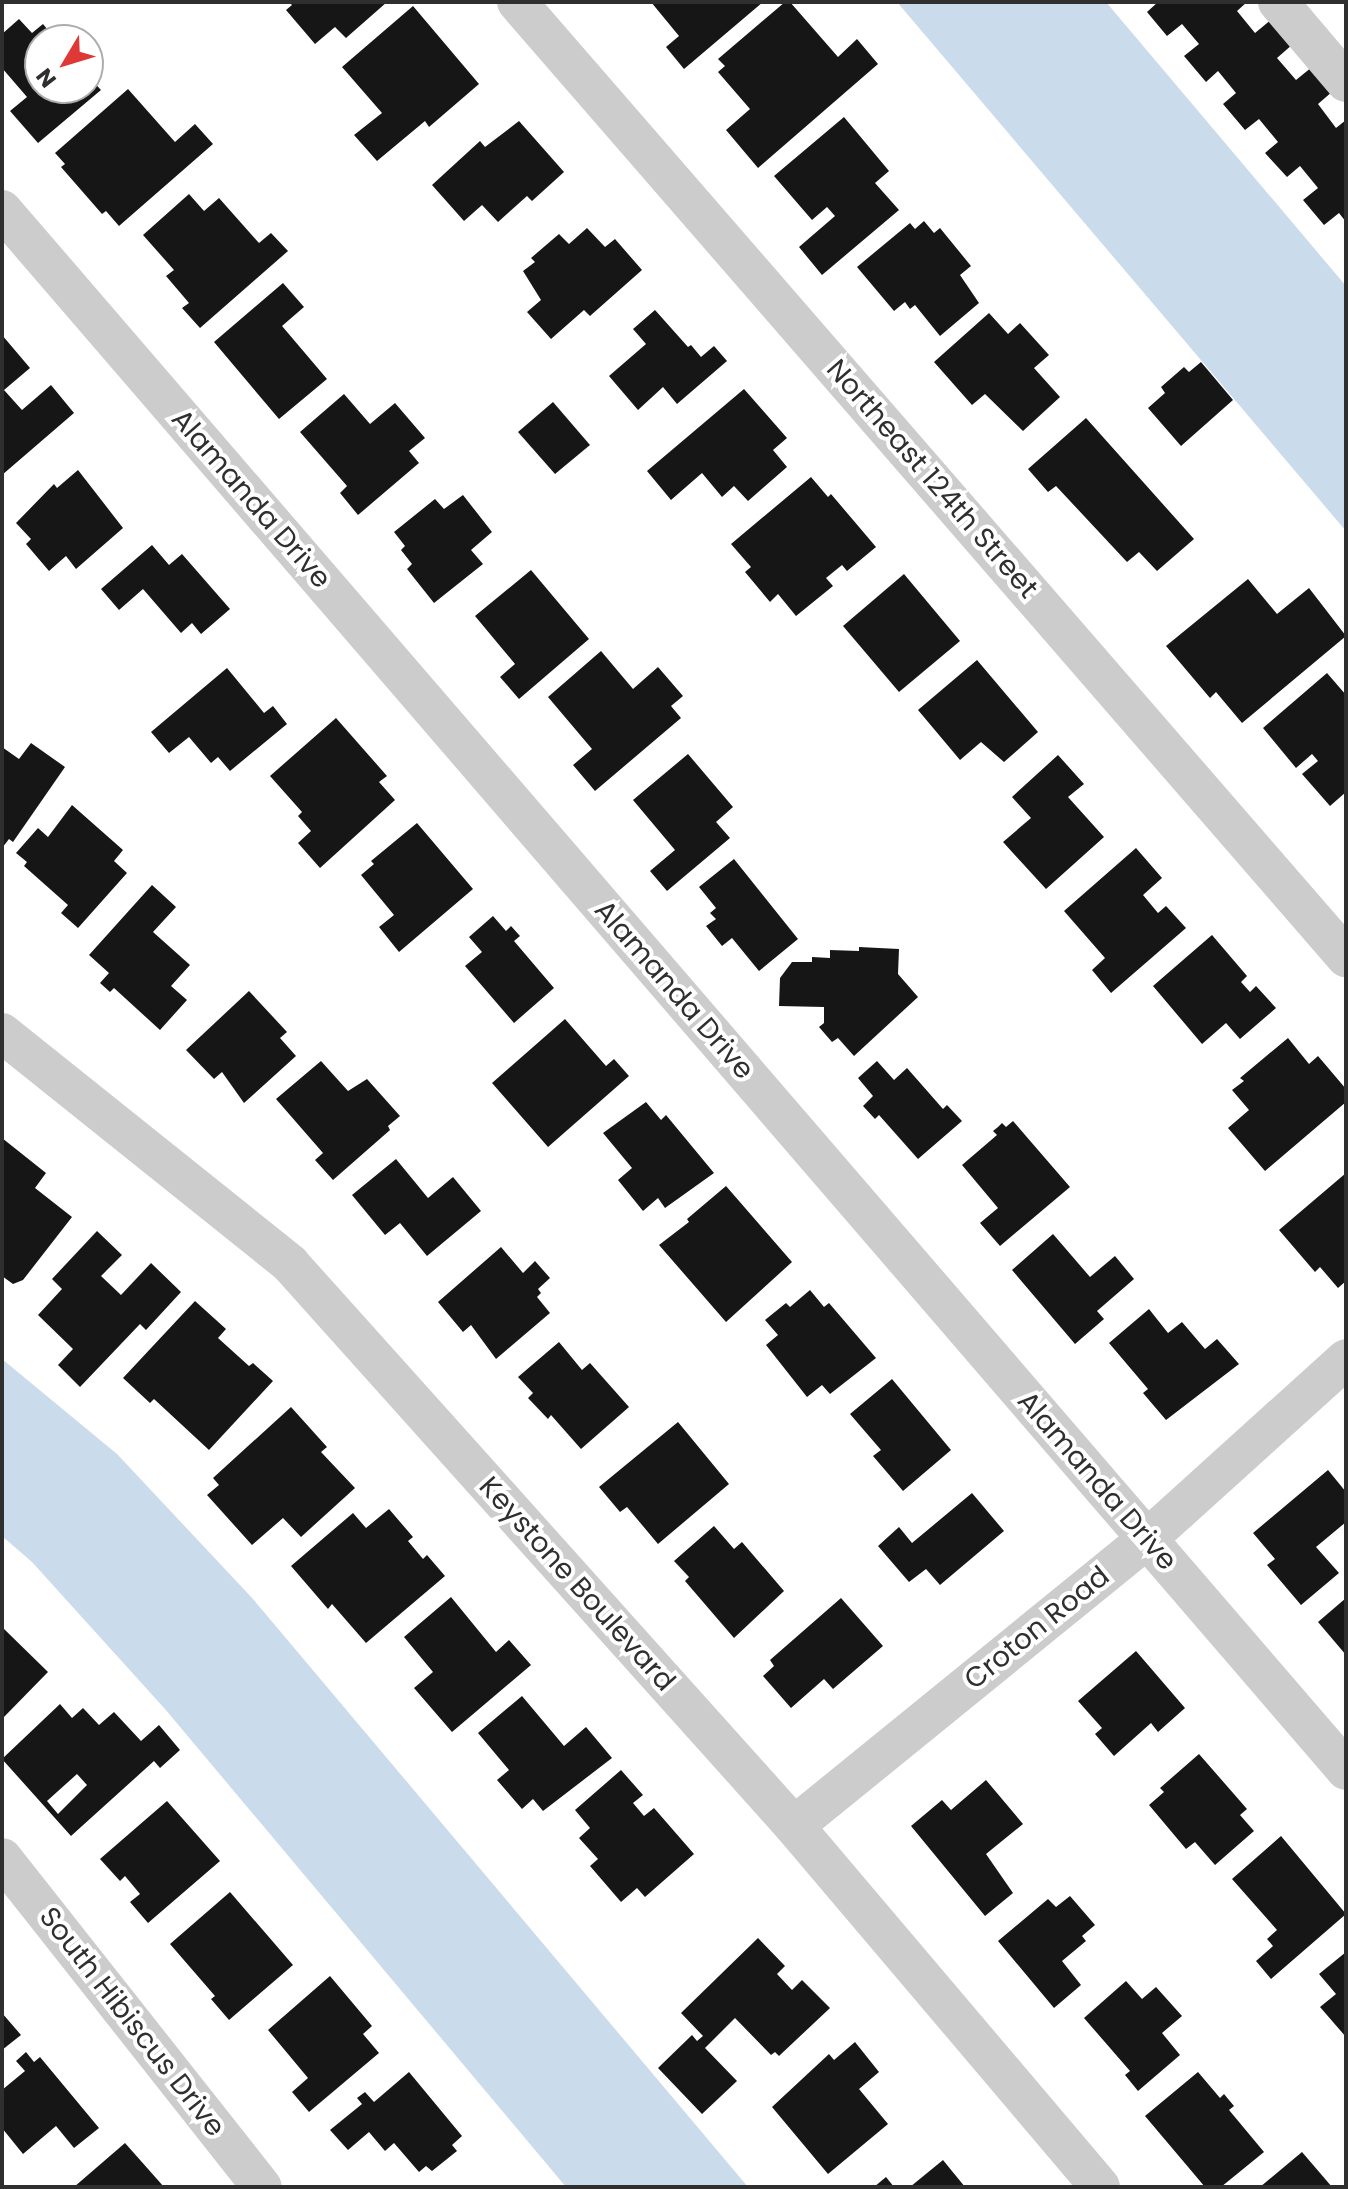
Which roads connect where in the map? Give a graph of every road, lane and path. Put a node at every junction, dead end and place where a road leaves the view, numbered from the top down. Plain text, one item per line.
1 (517, 2) edge
2 (1278, 2) edge
3 (1346, 82) edge
4 (2, 210) edge
5 (1346, 957) edge
6 (2, 1033) edge
7 (1346, 1359) edge
8 (1147, 1539) junction
9 (1346, 1770) edge
10 (794, 1826) junction
11 (2, 1858) edge
12 (262, 2187) edge
13 (1100, 2187) edge

1 - 5 street, Northeast 124th Street
2 - 3 street
4 - 8 street, Alamanda Drive
6 - 10 street, Keystone Boulevard
7 - 8 street, Croton Road
8 - 9 street, Alamanda Drive
8 - 10 street, Croton Road
10 - 13 street, Keystone Boulevard
11 - 12 street, South Hibiscus Drive

